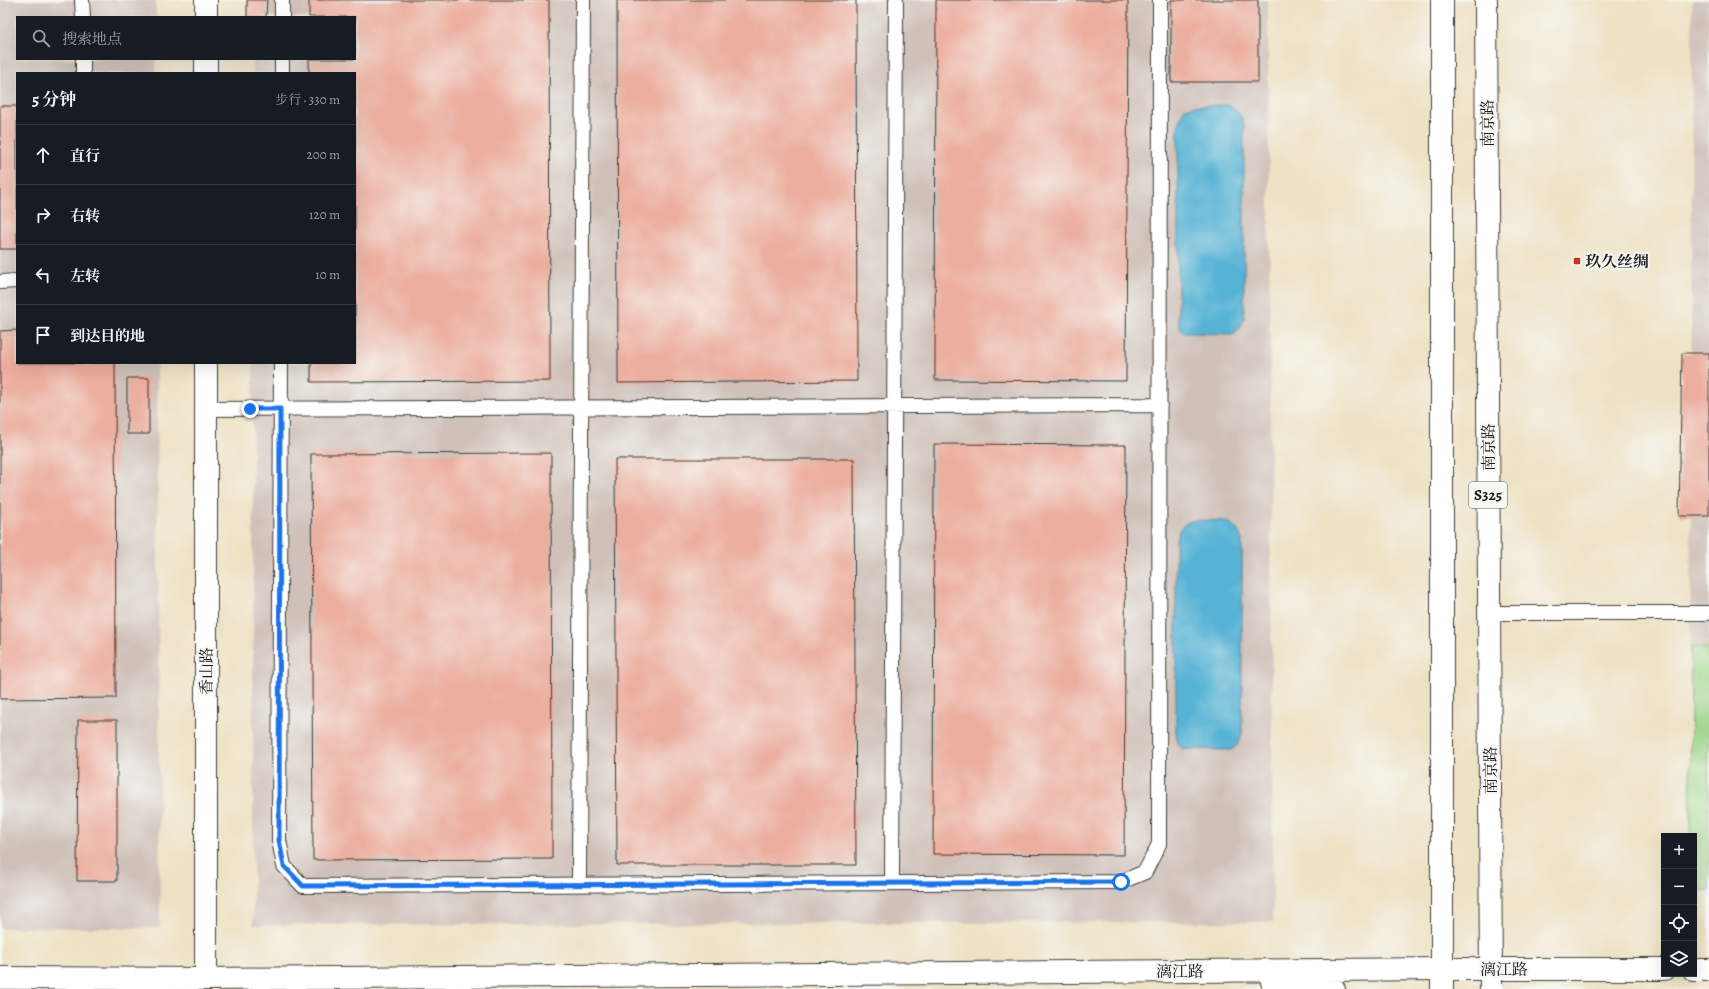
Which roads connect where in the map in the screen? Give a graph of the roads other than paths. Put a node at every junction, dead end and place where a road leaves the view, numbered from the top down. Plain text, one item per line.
1 (82, 0) edge
2 (206, 0) edge
3 (282, 0) edge
4 (583, 0) edge
5 (896, 0) edge
6 (1160, 0) edge
7 (1442, 0) edge
8 (1486, 0) edge
9 (83, 16) edge
10 (206, 16) edge
11 (282, 16) edge
12 (83, 60) edge
13 (206, 60) edge
14 (282, 60) edge
15 (83, 72) edge
16 (206, 72) edge
17 (282, 72) edge
18 (16, 281) edge
19 (0, 282) edge
20 (206, 364) edge
21 (281, 364) edge
22 (1160, 405) junction
23 (894, 406) junction
24 (582, 408) junction
25 (206, 409) junction
26 (280, 409) junction
27 (1489, 613) junction
28 (1709, 613) edge
29 (892, 883) junction
30 (579, 884) junction
31 (1661, 970) edge
32 (1697, 970) edge
33 (1709, 970) edge
34 (1177, 971) junction
35 (0, 978) edge
36 (206, 979) junction
37 (1442, 979) edge
38 (1491, 979) edge
39 (1334, 989) edge

1 - 9 lane
2 - 10 street
3 - 11 lane
4 - 24 lane
5 - 23 lane
6 - 22 lane
7 - 37 street
8 - 27 street, 南京路 / S325
12 - 15 lane
13 - 16 street
14 - 17 lane
18 - 19 lane
20 - 25 street, 香山路
21 - 26 lane
22 - 23 lane
22 - 29 lane
23 - 24 lane
23 - 29 lane
24 - 26 lane
24 - 30 lane
25 - 26 lane
25 - 36 street, 香山路
26 - 30 lane
27 - 28 lane
27 - 38 street, 南京路 / S325
29 - 30 lane
31 - 38 street, 漓江路
32 - 33 street
34 - 36 street, 漓江路
34 - 37 street, 漓江路
34 - 39 street
35 - 36 street, 漓江路
37 - 38 street, 漓江路

